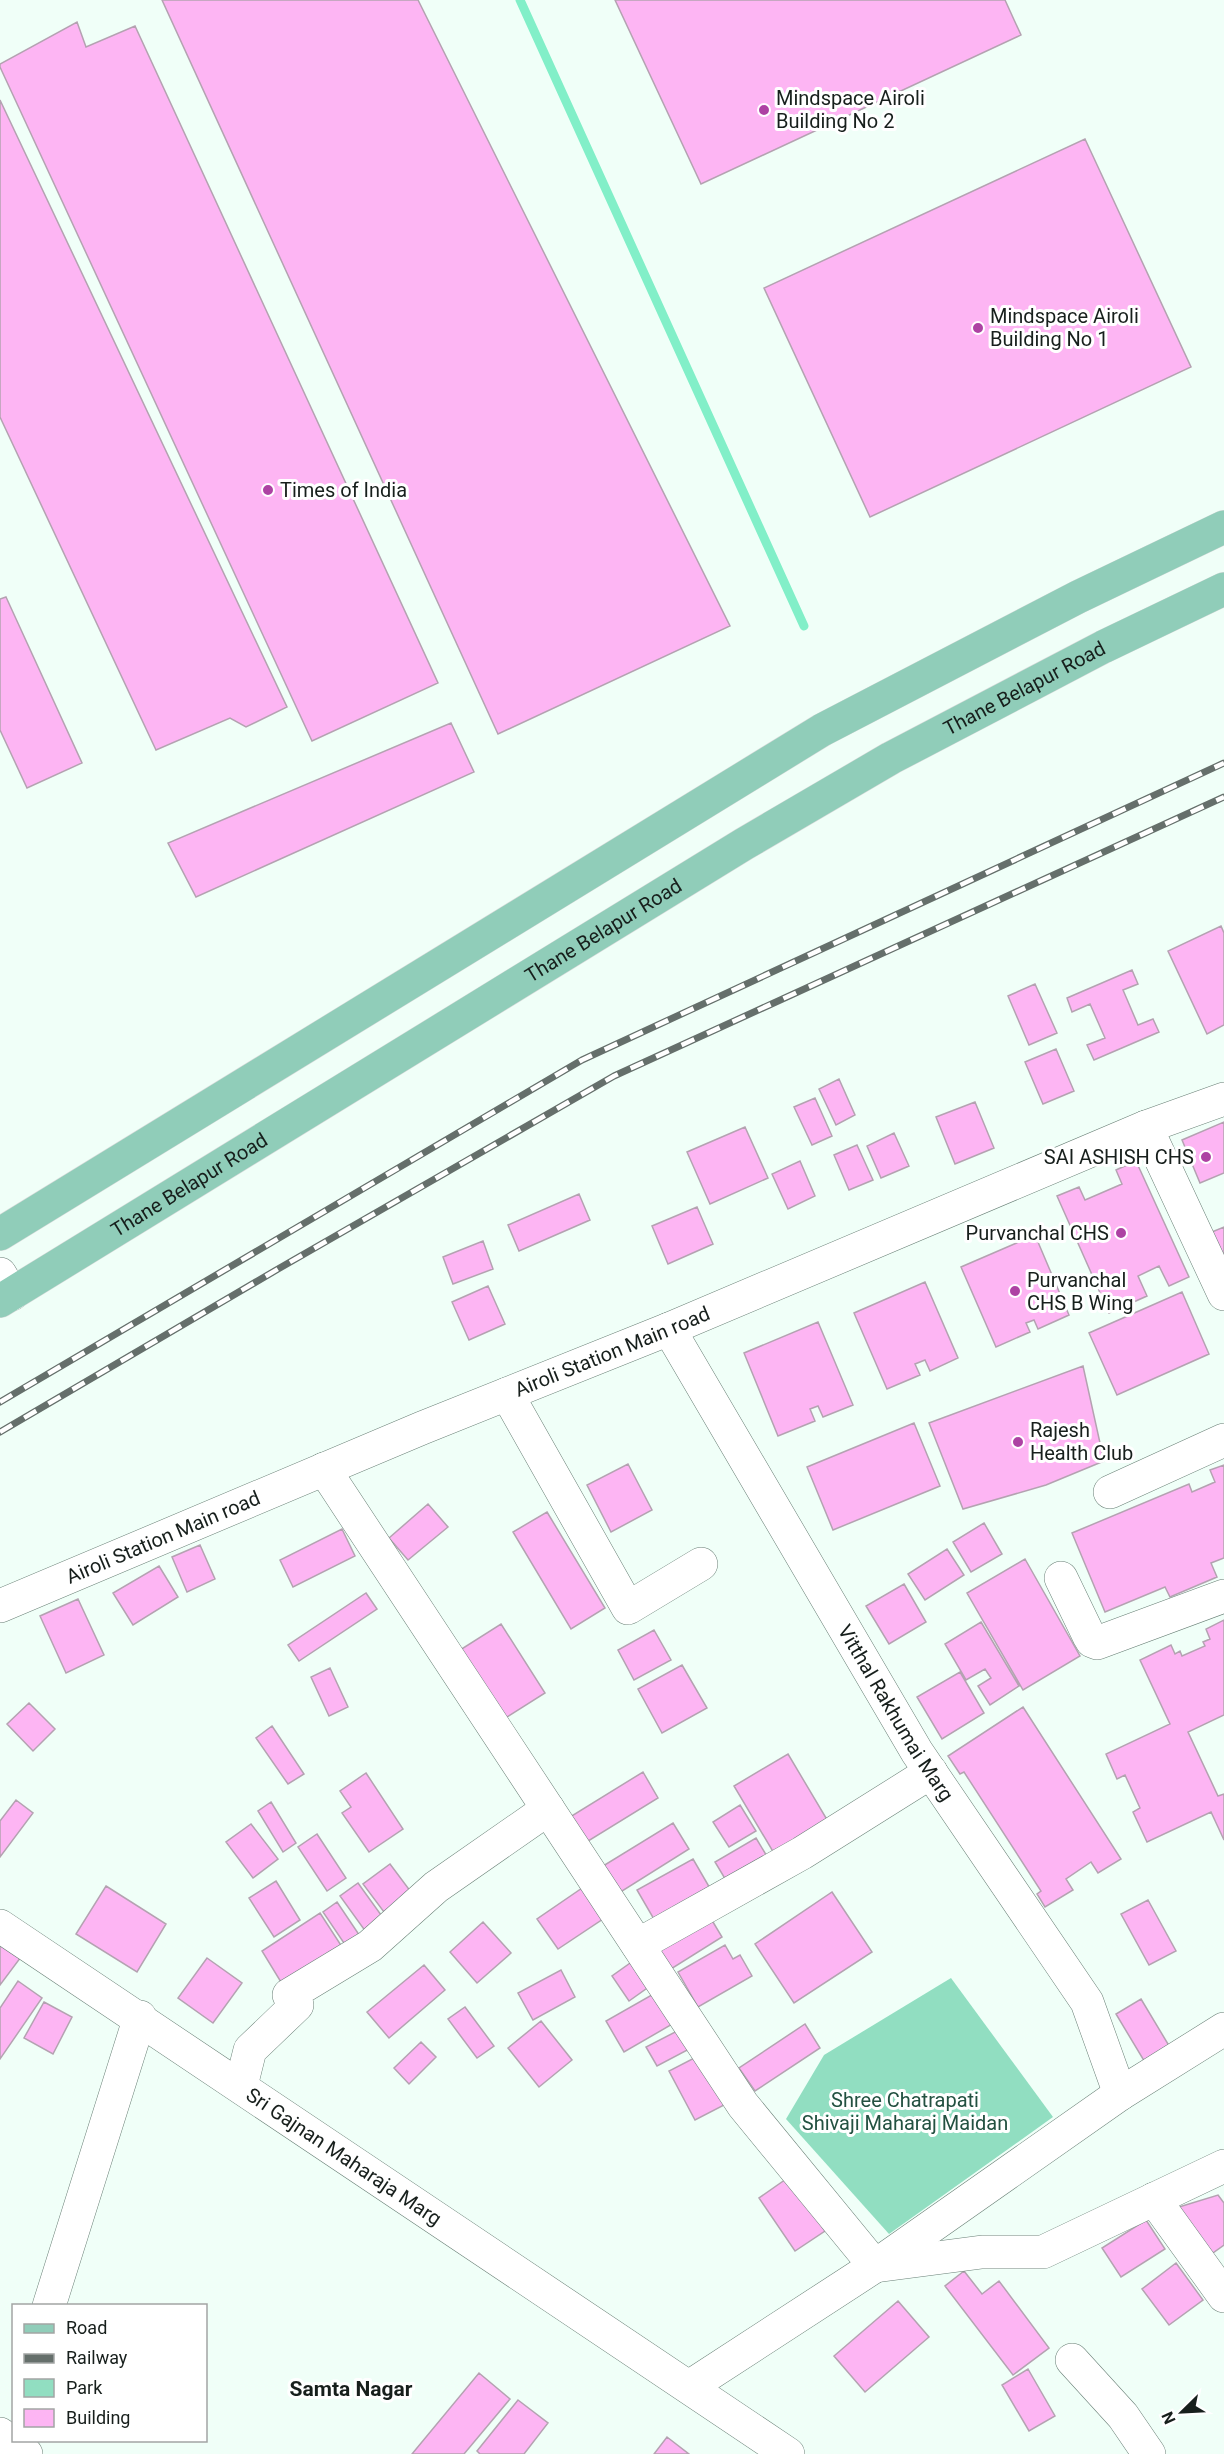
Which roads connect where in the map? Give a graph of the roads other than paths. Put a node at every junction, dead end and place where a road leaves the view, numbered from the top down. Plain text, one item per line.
1 (1224, 527) edge
2 (1224, 589) edge
3 (1224, 1099) edge
4 (1146, 1127) junction
5 (0, 1234) edge
6 (4, 1290) edge
7 (1224, 1294) edge
8 (669, 1329) junction
9 (507, 1394) junction
10 (1224, 1440) edge
11 (324, 1469) junction
12 (1110, 1492) dead end
13 (700, 1564) dead end
14 (1061, 1578) dead end
15 (1224, 1596) edge
16 (0, 1606) edge
17 (931, 1772) junction
18 (548, 1809) junction
19 (0, 1926) edge
20 (638, 1945) junction
21 (140, 2017) junction
22 (1224, 2029) edge
23 (241, 2086) junction
24 (1120, 2094) junction
25 (1224, 2166) edge
26 (1154, 2199) junction
27 (874, 2266) junction
28 (1224, 2296) edge
29 (50, 2304) edge
30 (1072, 2360) dead end
31 (689, 2387) junction
32 (788, 2454) edge
33 (1149, 2454) edge

1 - 5 main road
2 - 6 main road, Thane Belapur Road
3 - 4 street, Airoli Station Main road
4 - 7 street
4 - 8 street, Airoli Station Main road
8 - 9 street, Airoli Station Main road
8 - 17 street, Vitthal Rakhumai Marg
9 - 11 street, Airoli Station Main road
9 - 13 street
10 - 12 street
11 - 16 street, Airoli Station Main road
11 - 18 street
14 - 15 street
17 - 20 street
17 - 24 street, Vitthal Rakhumai Marg
18 - 20 street
18 - 23 street
19 - 21 street, Sri Gajnan Maharaja Marg
20 - 27 street
21 - 23 street, Sri Gajnan Maharaja Marg
21 - 29 street
22 - 24 street
23 - 31 street, Sri Gajnan Maharaja Marg
24 - 27 street
25 - 26 street
26 - 27 street
26 - 28 street
27 - 31 street
30 - 33 street
31 - 32 street, Sri Gajnan Maharaja Marg

